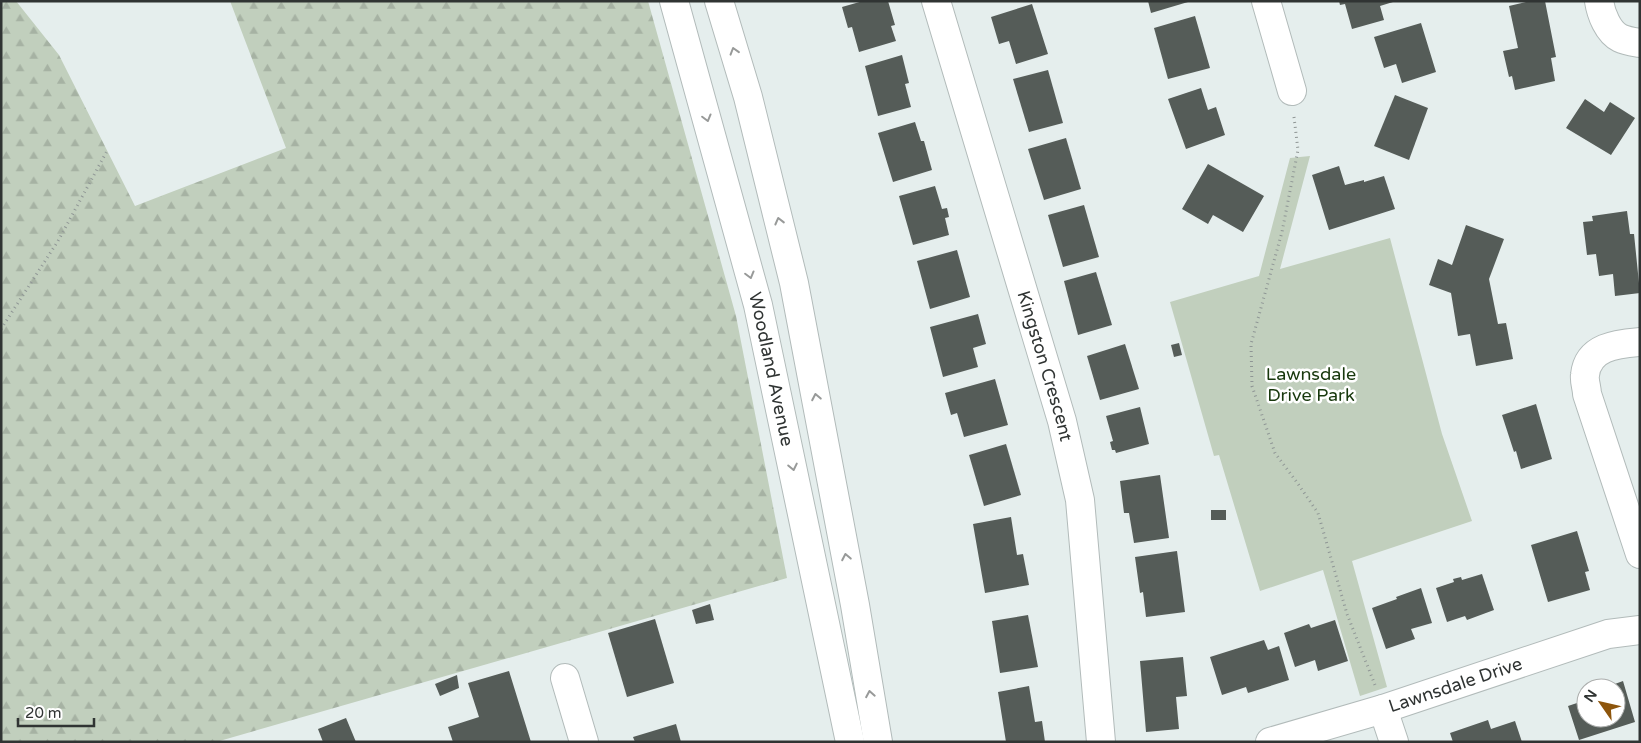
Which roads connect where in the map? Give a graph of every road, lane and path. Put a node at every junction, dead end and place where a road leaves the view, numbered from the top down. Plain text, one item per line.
1 (674, 1) edge
2 (719, 1) edge
3 (936, 1) edge
4 (1266, 1) edge
5 (1599, 1) edge
6 (1640, 43) edge
7 (1292, 91) joint
8 (107, 151) dead end
9 (1, 329) edge
10 (1640, 342) edge
11 (1640, 554) edge
12 (1640, 630) edge
13 (565, 678) dead end
14 (1384, 708) junction
15 (584, 742) edge
16 (850, 742) edge
17 (878, 742) edge
18 (1101, 742) edge
19 (1270, 742) edge
20 (1394, 742) edge

1 -> 16 street, Woodland Avenue
17 -> 2 street
3 - 18 street, Kingston Crescent
4 - 7 street
5 - 6 street
7 - 14 path
8 - 9 path
10 - 11 street
12 - 14 street, Lawnsdale Drive
13 - 15 street
14 - 19 street, Lawnsdale Drive
14 - 20 street

